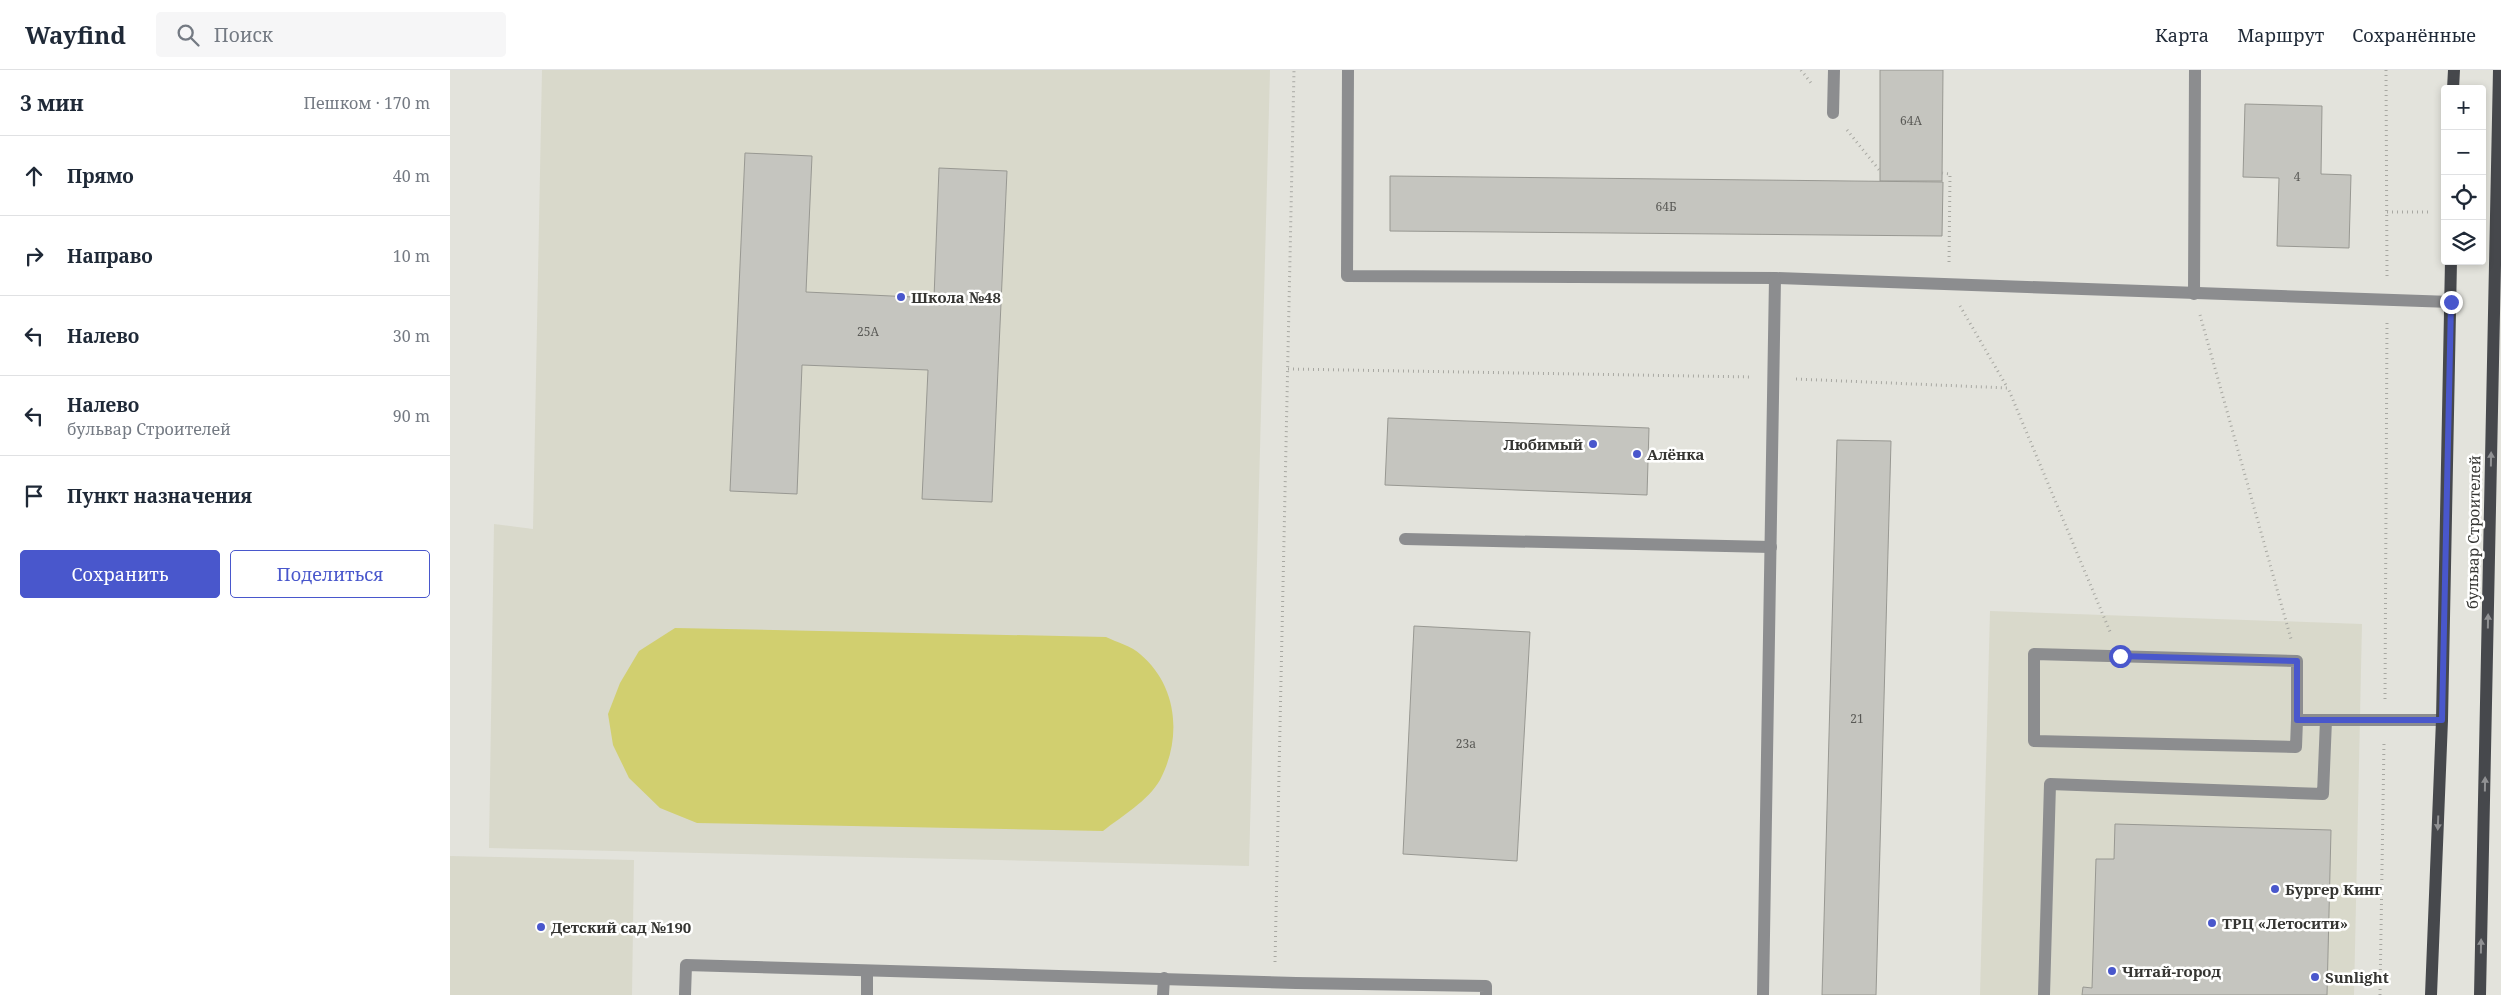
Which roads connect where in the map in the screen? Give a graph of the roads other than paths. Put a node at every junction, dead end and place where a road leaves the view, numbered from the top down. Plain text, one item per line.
1 (1348, 70) edge
2 (1834, 70) edge
3 (2195, 70) edge
4 (2454, 70) edge
5 (2499, 70) edge
6 (2453, 85) edge
7 (1833, 113) road end
8 (2451, 265) edge
9 (1775, 278) junction
10 (2194, 294) junction
11 (2451, 302) junction
12 (1405, 539) dead end
13 (1771, 546) junction
14 (2297, 720) junction
15 (2326, 720) junction
16 (2442, 720) junction
17 (867, 971) junction
18 (1164, 978) junction
19 (1296, 989) edge
20 (685, 995) edge
21 (867, 995) edge
22 (1164, 995) edge
23 (1486, 995) edge
24 (1763, 995) edge
25 (2044, 995) edge
26 (2431, 995) edge
27 (2480, 995) edge

1 - 9 lane
2 - 7 lane
3 - 10 lane
4 - 6 main road
27 -> 5 main road, бульвар Строителей
8 - 11 main road, бульвар Строителей
9 - 10 lane
9 - 13 lane
10 - 11 lane
11 - 16 main road, бульвар Строителей
12 - 13 lane
13 - 24 lane
14 - 14 lane
14 - 15 lane
15 - 16 lane
15 - 25 lane
16 -> 26 main road, бульвар Строителей
17 - 18 lane
17 - 20 lane
17 - 21 lane
18 - 19 lane
18 - 22 lane
19 - 23 lane

